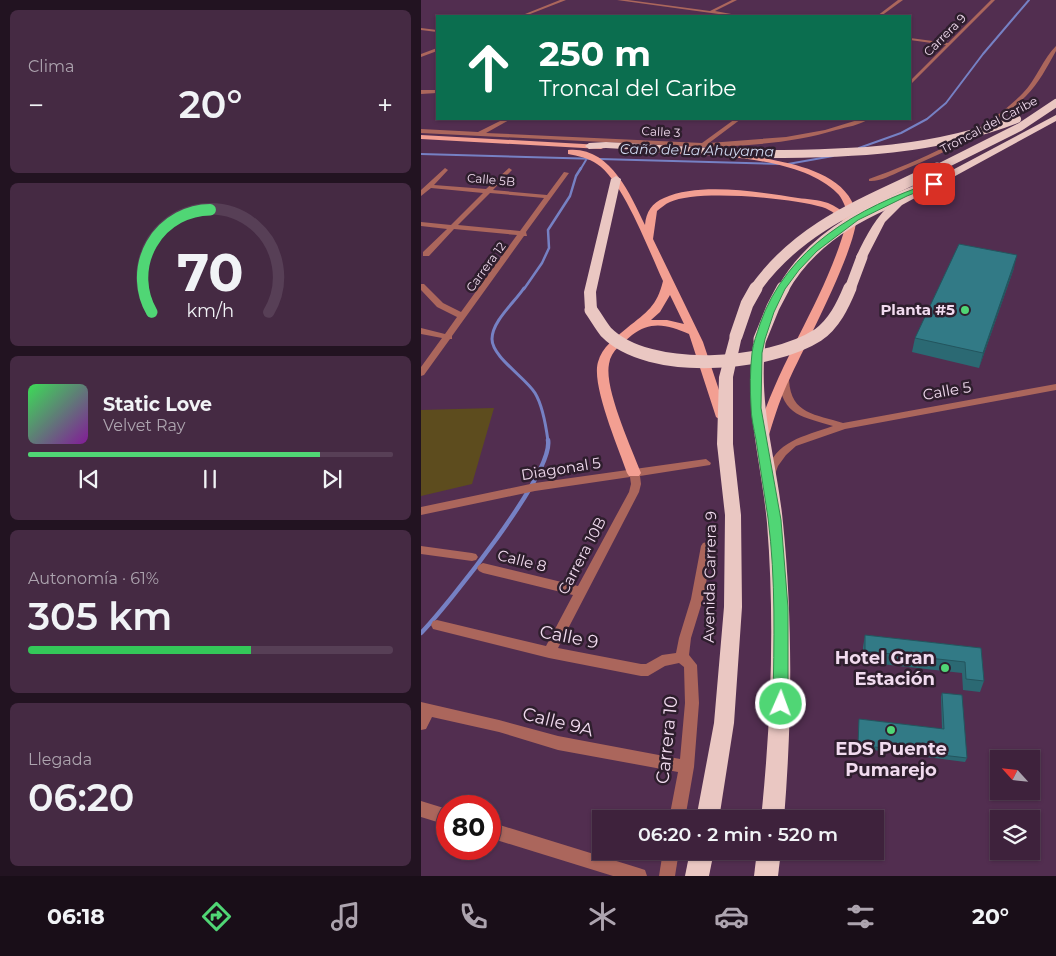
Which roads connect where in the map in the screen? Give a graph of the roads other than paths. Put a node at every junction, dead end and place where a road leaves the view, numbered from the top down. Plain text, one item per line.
1 (564, 0) edge
2 (619, 0) edge
3 (735, 0) edge
4 (743, 0) edge
5 (901, 0) edge
6 (992, 0) edge
7 (717, 13) junction
8 (711, 14) edge
9 (525, 15) edge
10 (732, 15) edge
11 (880, 15) edge
12 (421, 29) edge
13 (436, 31) edge
14 (911, 39) edge
15 (949, 44) junction
16 (1056, 47) edge
17 (436, 49) edge
18 (421, 56) edge
19 (911, 83) edge
20 (421, 92) edge
21 (436, 92) edge
22 (1056, 94) edge
23 (421, 96) edge
24 (436, 96) edge
25 (1056, 103) edge
26 (1056, 117) edge
27 (507, 120) edge
28 (737, 120) edge
29 (863, 120) edge
30 (421, 131) edge
31 (478, 134) junction
32 (421, 138) edge
33 (421, 143) edge
34 (703, 145) junction
35 (587, 151) junction
36 (445, 170) dead end
37 (509, 170) dead end
38 (567, 173) dead end
39 (614, 176) junction
40 (873, 180) dead end
41 (934, 184) junction
42 (429, 186) junction
43 (487, 191) junction
44 (421, 193) edge
45 (550, 197) junction
46 (850, 223) junction
47 (421, 224) edge
48 (453, 227) junction
49 (524, 234) junction
50 (649, 240) junction
51 (426, 254) dead end
52 (667, 281) junction
53 (421, 286) edge
54 (463, 316) junction
55 (640, 324) junction
56 (421, 331) edge
57 (692, 332) junction
58 (736, 336) joint
59 (449, 337) junction
60 (423, 369) edge
61 (785, 376) junction
62 (1056, 387) edge
63 (843, 426) junction
64 (725, 444) junction
65 (761, 445) junction
66 (706, 463) dead end
67 (634, 472) junction
68 (769, 478) junction
69 (421, 511) edge
70 (707, 546) dead end
71 (421, 550) edge
72 (472, 556) dead end
73 (483, 568) dead end
74 (582, 592) junction
75 (437, 625) dead end
76 (549, 652) junction
77 (686, 661) junction
78 (425, 709) edge
79 (421, 724) edge
80 (687, 767) junction
81 (421, 809) edge
82 (679, 810) edge
83 (709, 810) edge
84 (773, 810) edge
85 (436, 814) edge
86 (501, 833) edge
87 (670, 860) edge
88 (700, 860) edge
89 (768, 860) edge
90 (639, 876) edge
91 (667, 876) edge
92 (697, 876) edge
93 (766, 876) edge

1 - 9 street
2 - 8 street
3 - 8 street
4 - 7 street
5 - 11 street
6 - 15 street, Carrera 9
7 - 8 street
7 - 10 street
12 - 13 street
14 - 15 street
15 - 19 street, Carrera 9
16 - 40 street
17 - 18 street
20 - 21 street
22 - 35 highway, bridge
23 - 24 street
25 - 58 highway, Troncal del Caribe, bridge
26 - 41 highway, Troncal del Caribe
27 - 31 street
28 - 34 street
29 - 34 street, Calle 3
30 - 31 street, Calle 3
31 - 34 street, Calle 3
32 - 35 main road
33 - 35 main road
35 - 39 main road
35 - 46 main road
36 - 42 street
37 - 43 street
38 - 45 street, Carrera 12
39 - 41 highway, bridge
39 - 50 main road
41 - 65 highway, Troncal del Caribe, bridge
42 - 43 street, Calle 5B
42 - 44 street
43 - 45 street, Calle 5B
43 - 48 street
45 - 49 street, Carrera 12
46 - 50 main road
46 - 61 main road
47 - 48 street
48 - 49 street
48 - 51 street
49 - 54 street, Carrera 12
50 - 52 main road
52 - 55 main road
52 - 57 main road
53 - 54 street
54 - 59 street, Carrera 12
55 - 57 main road
55 - 67 main road
56 - 59 street
57 - 64 main road
58 - 64 highway, Avenida Carrera 9
59 - 60 street, Carrera 12
61 - 63 street, Calle 5
61 - 65 main road
62 - 63 street, Calle 5
63 - 68 street, Calle 5
64 - 83 highway, Avenida Carrera 9
65 - 68 highway
66 - 67 street, Diagonal 5
67 - 69 street, Diagonal 5
67 - 74 street, Carrera 10B
68 - 84 highway
70 - 77 street, Carrera 10
71 - 72 street
73 - 74 street, Calle 8
74 - 76 street, Carrera 10B
75 - 76 street, Calle 9
76 - 77 street, Calle 9
77 - 80 street, Carrera 10
78 - 79 street
78 - 80 street, Calle 9A
80 - 82 street, Carrera 10
81 - 85 street
86 - 90 street
87 - 91 street
88 - 92 highway
89 - 93 highway

